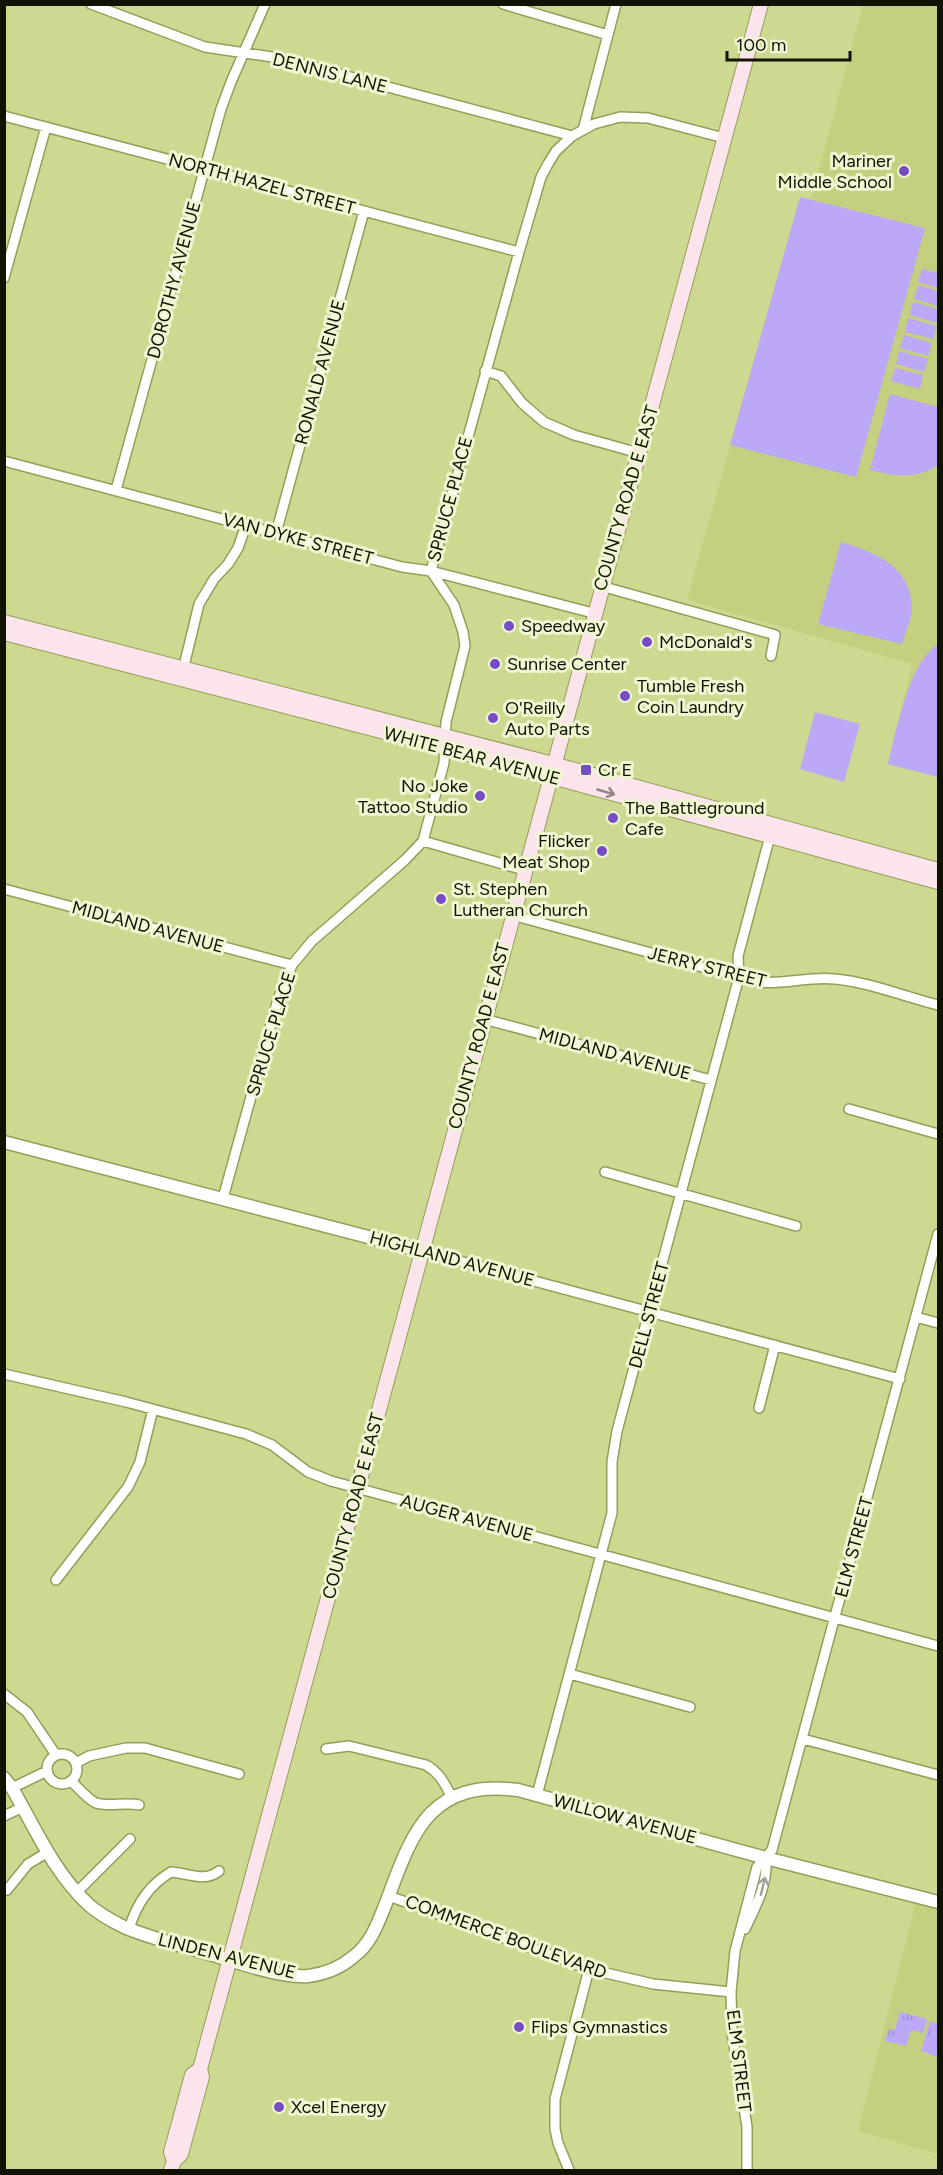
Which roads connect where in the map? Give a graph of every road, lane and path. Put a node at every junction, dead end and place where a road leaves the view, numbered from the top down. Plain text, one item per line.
1 (91, 4) edge
2 (265, 4) edge
3 (503, 4) edge
4 (616, 4) edge
5 (761, 4) edge
6 (608, 36) junction
7 (243, 53) junction
8 (4, 116) edge
9 (46, 127) junction
10 (583, 130) junction
11 (572, 136) junction
12 (724, 138) junction
13 (204, 168) junction
14 (364, 211) junction
15 (519, 252) junction
16 (4, 278) edge
17 (485, 371) junction
18 (639, 453) junction
19 (4, 461) edge
20 (116, 490) junction
21 (246, 525) junction
22 (276, 533) junction
23 (430, 571) junction
24 (601, 586) junction
25 (593, 613) junction
26 (4, 622) edge
27 (4, 633) edge
28 (771, 656) dead end
29 (182, 674) junction
30 (446, 742) junction
31 (551, 770) junction
32 (770, 836) junction
33 (423, 841) junction
34 (524, 870) junction
35 (939, 870) edge
36 (939, 882) edge
37 (4, 889) edge
38 (512, 915) junction
39 (292, 965) junction
40 (739, 977) junction
41 (939, 1005) edge
42 (484, 1019) junction
43 (711, 1080) junction
44 (849, 1109) dead end
45 (939, 1134) edge
46 (4, 1142) edge
47 (605, 1172) dead end
48 (681, 1194) junction
49 (223, 1198) junction
50 (796, 1226) dead end
51 (939, 1234) edge
52 (422, 1251) junction
53 (650, 1312) junction
54 (916, 1317) junction
55 (939, 1323) edge
56 (775, 1346) junction
57 (4, 1374) edge
58 (900, 1379) junction
59 (759, 1408) dead end
60 (153, 1409) junction
61 (358, 1488) junction
62 (601, 1556) junction
63 (56, 1580) dead end
64 (835, 1618) junction
65 (939, 1646) edge
66 (570, 1674) junction
67 (4, 1694) edge
68 (690, 1707) dead end
69 (803, 1739) junction
70 (326, 1749) dead end
71 (56, 1755) junction
72 (76, 1763) junction
73 (48, 1770) junction
74 (239, 1774) dead end
75 (939, 1775) edge
76 (71, 1781) junction
77 (8, 1783) edge
78 (537, 1795) junction
79 (452, 1798) junction
80 (139, 1805) dead end
81 (23, 1807) junction
82 (4, 1816) edge
83 (130, 1839) dead end
84 (48, 1852) junction
85 (766, 1858) junction
86 (219, 1871) dead end
87 (7, 1890) dead end
88 (76, 1893) junction
89 (389, 1896) junction
90 (939, 1902) edge
91 (129, 1929) junction
92 (230, 1959) junction
93 (589, 1969) junction
94 (731, 1992) junction
95 (173, 2166) edge
96 (569, 2170) edge
97 (747, 2170) edge

1 - 7 street, DENNIS LANE
2 - 7 street, DOROTHY AVENUE
3 - 6 street
4 - 6 street
5 - 12 main road, COUNTY ROAD E EAST
6 - 10 street
7 - 11 street, DENNIS LANE
7 - 13 street, DOROTHY AVENUE
8 - 9 street, NORTH HAZEL STREET
9 - 13 street, NORTH HAZEL STREET
9 - 16 street
10 - 11 street, SPRUCE PLACE
10 - 12 street
11 - 15 street, SPRUCE PLACE
12 - 18 main road, COUNTY ROAD E EAST
13 - 14 street, NORTH HAZEL STREET
13 - 20 street, DOROTHY AVENUE
14 - 15 street, NORTH HAZEL STREET
14 - 22 street, RONALD AVENUE
15 - 17 street, SPRUCE PLACE
17 - 18 street
17 - 23 street, SPRUCE PLACE
18 - 24 main road, COUNTY ROAD E EAST
19 - 20 street, VAN DYKE STREET
20 - 21 street, VAN DYKE STREET
21 - 22 street, VAN DYKE STREET
21 - 29 street
22 - 23 street, VAN DYKE STREET
23 - 25 street, VAN DYKE STREET
23 - 30 street, SPRUCE PLACE
24 - 25 main road, COUNTY ROAD E EAST
24 - 28 street
25 - 31 main road, COUNTY ROAD E EAST
26 - 29 main road, WHITE BEAR AVENUE
27 - 29 main road, WHITE BEAR AVENUE
29 - 30 main road, WHITE BEAR AVENUE
30 - 31 main road, WHITE BEAR AVENUE
30 - 33 street, SPRUCE PLACE
31 -> 32 main road, WHITE BEAR AVENUE
31 - 34 main road, COUNTY ROAD E EAST
31 - 35 main road, WHITE BEAR AVENUE
32 - 36 main road, WHITE BEAR AVENUE
32 - 40 street, DELL STREET
33 - 34 street
33 - 39 street, SPRUCE PLACE
34 - 38 main road, COUNTY ROAD E EAST
37 - 39 street, MIDLAND AVENUE
38 - 40 street, JERRY STREET
38 - 42 main road, COUNTY ROAD E EAST
39 - 49 street, SPRUCE PLACE
40 - 41 street, JERRY STREET
40 - 43 street, DELL STREET
42 - 43 street, MIDLAND AVENUE
42 - 52 main road, COUNTY ROAD E EAST
43 - 48 street, DELL STREET
44 - 45 street
46 - 49 street, HIGHLAND AVENUE
47 - 48 street
48 - 50 street
48 - 53 street, DELL STREET
49 - 52 street, HIGHLAND AVENUE
51 - 54 street, ELM STREET
52 - 53 street, HIGHLAND AVENUE
52 - 61 main road, COUNTY ROAD E EAST
53 - 56 street, HIGHLAND AVENUE
53 - 62 street, DELL STREET
54 - 55 street
54 - 58 street, ELM STREET
56 - 58 street, HIGHLAND AVENUE
56 - 59 street
57 - 60 street, AUGER AVENUE
58 - 64 street, ELM STREET
60 - 61 street, AUGER AVENUE
60 - 63 street
61 - 62 street, AUGER AVENUE
61 - 92 main road, COUNTY ROAD E EAST
62 - 64 street, AUGER AVENUE
62 - 66 street, DELL STREET
64 - 65 street, AUGER AVENUE
64 - 69 street, ELM STREET
66 - 68 street
66 - 78 street, DELL STREET
67 - 71 street
69 - 75 street
69 - 85 street, ELM STREET
70 - 79 street
71 - 72 street
71 - 73 street
72 - 74 street
72 - 76 street
73 - 76 street
73 - 77 street
76 - 80 street
77 - 81 street, LINDEN AVENUE
78 - 79 street, WILLOW AVENUE
78 - 85 street, WILLOW AVENUE
79 - 89 street, LINDEN AVENUE
81 - 82 street
81 - 84 street, LINDEN AVENUE
83 - 88 street
84 - 87 street
84 - 88 street, LINDEN AVENUE
85 - 90 street, WILLOW AVENUE
85 - 94 street, ELM STREET
86 - 91 street
88 - 91 street, LINDEN AVENUE
89 - 92 street, LINDEN AVENUE
89 - 93 street, COMMERCE BOULEVARD
91 - 92 street, LINDEN AVENUE
92 - 95 main road, COUNTY ROAD E EAST
93 - 94 street, COMMERCE BOULEVARD
93 - 96 street
94 - 97 street, ELM STREET

